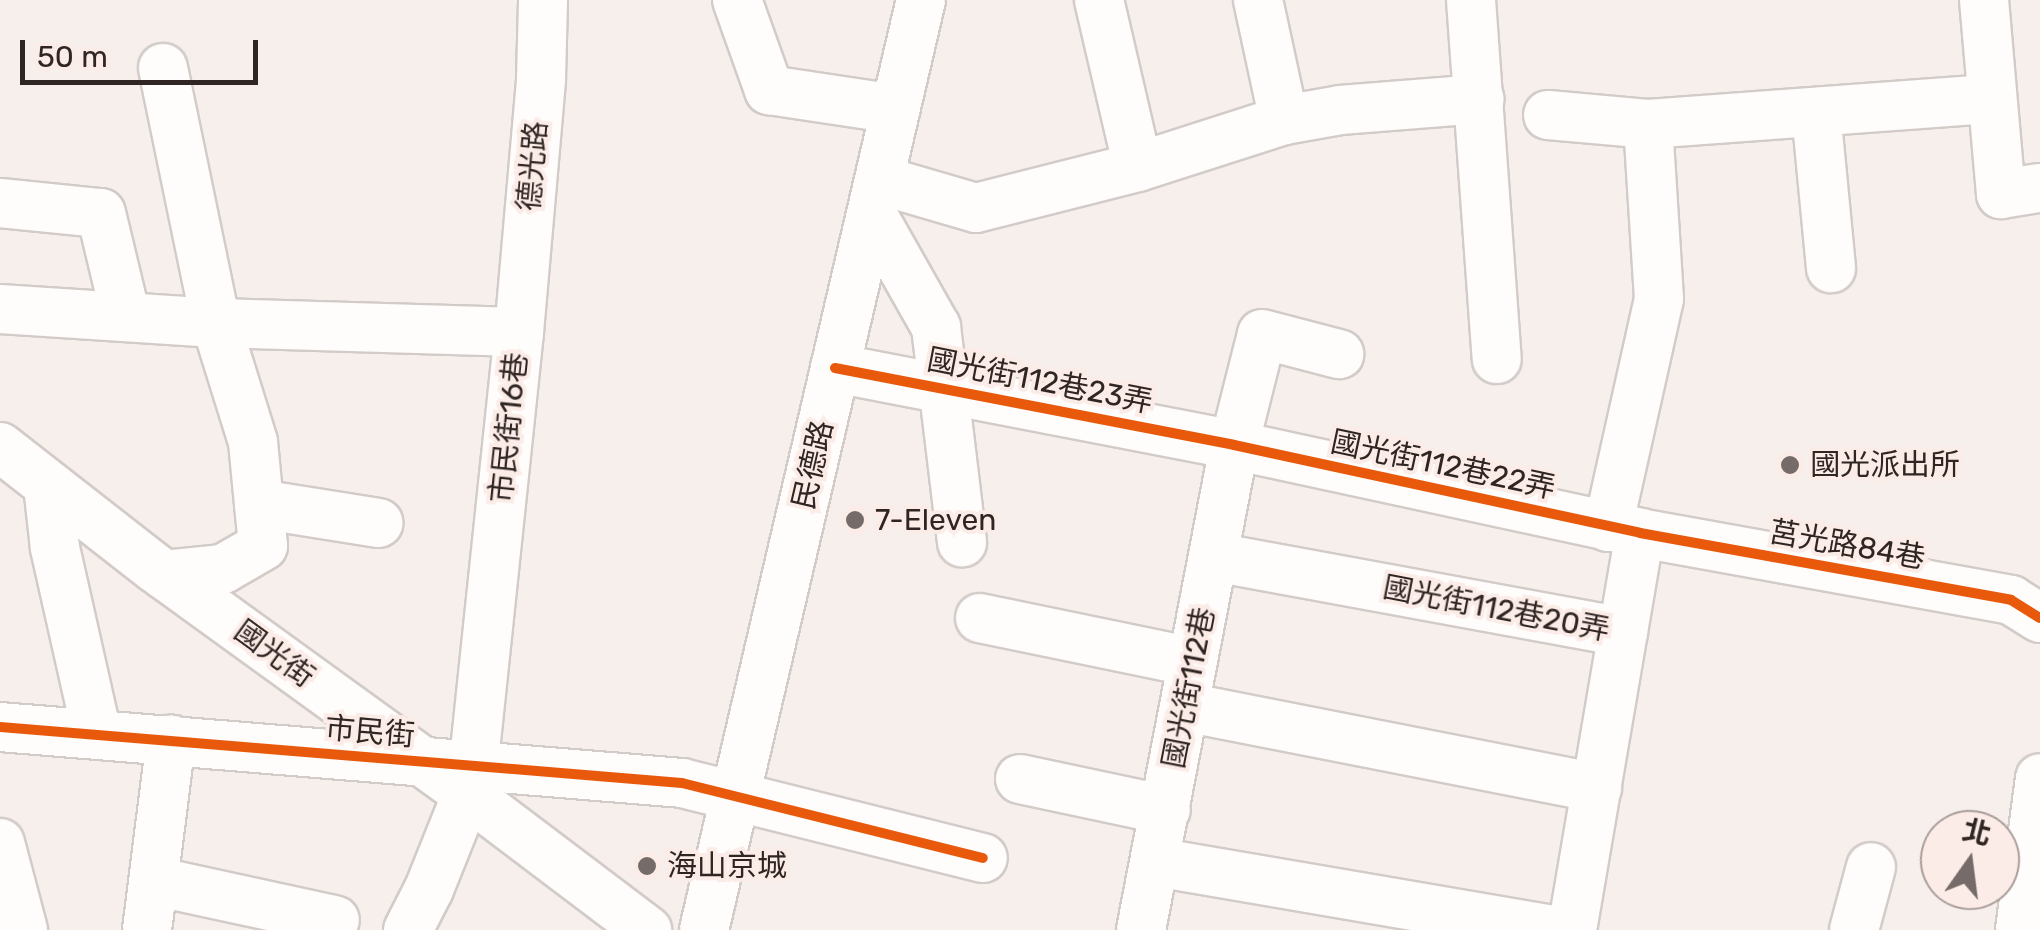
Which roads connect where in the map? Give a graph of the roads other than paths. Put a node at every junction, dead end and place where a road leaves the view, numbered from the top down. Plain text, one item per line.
1 (543, 0) edge
2 (738, 0) edge
3 (921, 0) edge
4 (1099, 0) edge
5 (1258, 0) edge
6 (1471, 0) edge
7 (1984, 0) edge
8 (163, 68) dead end
9 (1480, 98) junction
10 (1992, 99) junction
11 (896, 109) junction
12 (1816, 112) junction
13 (1548, 116) dead end
14 (1284, 120) junction
15 (1648, 124) junction
16 (1138, 167) junction
17 (2020, 191) edge
18 (876, 197) junction
19 (0, 203) edge
20 (1832, 268) dead end
21 (0, 309) edge
22 (126, 317) junction
23 (216, 323) junction
24 (519, 332) junction
25 (1339, 354) dead end
26 (1497, 359) dead end
27 (835, 368) junction
28 (945, 388) junction
29 (1234, 446) junction
30 (0, 447) edge
31 (48, 485) junction
32 (259, 504) junction
33 (379, 522) dead end
34 (1624, 530) junction
35 (962, 542) dead end
36 (1214, 557) junction
37 (164, 575) junction
38 (980, 618) dead end
39 (2040, 618) edge
40 (1623, 632) junction
41 (1189, 684) junction
42 (0, 728) edge
43 (97, 734) junction
44 (171, 740) junction
45 (424, 762) junction
46 (2040, 778) edge
47 (1020, 779) dead end
48 (470, 780) junction
49 (1596, 788) junction
50 (734, 794) junction
51 (1166, 810) junction
52 (2037, 832) edge
53 (0, 843) edge
54 (982, 858) dead end
55 (1156, 862) junction
56 (1871, 867) dead end
57 (159, 909) edge
58 (335, 920) dead end
59 (23, 930) edge
60 (408, 930) edge
61 (646, 930) edge
62 (704, 930) edge
63 (1141, 930) edge
64 (1552, 930) edge
65 (1572, 930) edge
66 (1854, 930) edge
67 (2020, 930) edge

1 - 24 street, 德光路
2 - 11 street
3 - 11 street, 民德路
4 - 16 street
5 - 14 street
6 - 9 street
7 - 10 street
8 - 23 street
9 - 14 street
9 - 26 street
10 - 12 street
10 - 17 street
11 - 18 street, 民德路
12 - 15 street
12 - 20 street
13 - 15 street
14 - 16 street
15 - 34 street
16 - 18 street
18 - 27 street, 民德路
18 - 28 street
19 - 22 street
21 - 22 street, 市民街16巷
22 - 23 street, 市民街16巷
23 - 24 street, 市民街16巷
23 - 32 street
24 - 48 street, 市民街16巷
25 - 29 street, 國光街112巷
27 - 28 street, 國光街112巷23弄
27 - 50 street, 民德路
28 - 29 street, 國光街112巷23弄
28 - 35 street
29 - 34 street, 國光街112巷22弄
29 - 36 street, 國光街112巷
30 - 31 street, 國光街
31 - 37 street, 國光街
31 - 43 street
32 - 33 street
32 - 37 street
34 - 39 street, 莒光路84巷
34 - 40 street
36 - 40 street, 國光街112巷20弄
36 - 41 street, 國光街112巷
37 - 45 street, 國光街
38 - 41 street
40 - 49 street, 國光街112巷20弄
41 - 49 street
41 - 51 street, 國光街112巷
42 - 43 street, 市民街
43 - 44 street, 市民街
44 - 45 street, 市民街
44 - 57 street
45 - 48 street, 國光街
46 - 52 street
47 - 51 street
48 - 50 street
48 - 60 street, 市民街16巷
48 - 61 street, 國光街
49 - 65 street, 國光街112巷20弄
50 - 54 street
50 - 62 street, 民德路
51 - 55 street, 國光街112巷
52 - 67 street
53 - 59 street
55 - 63 street, 國光街112巷
55 - 64 street
56 - 66 street
57 - 58 street

